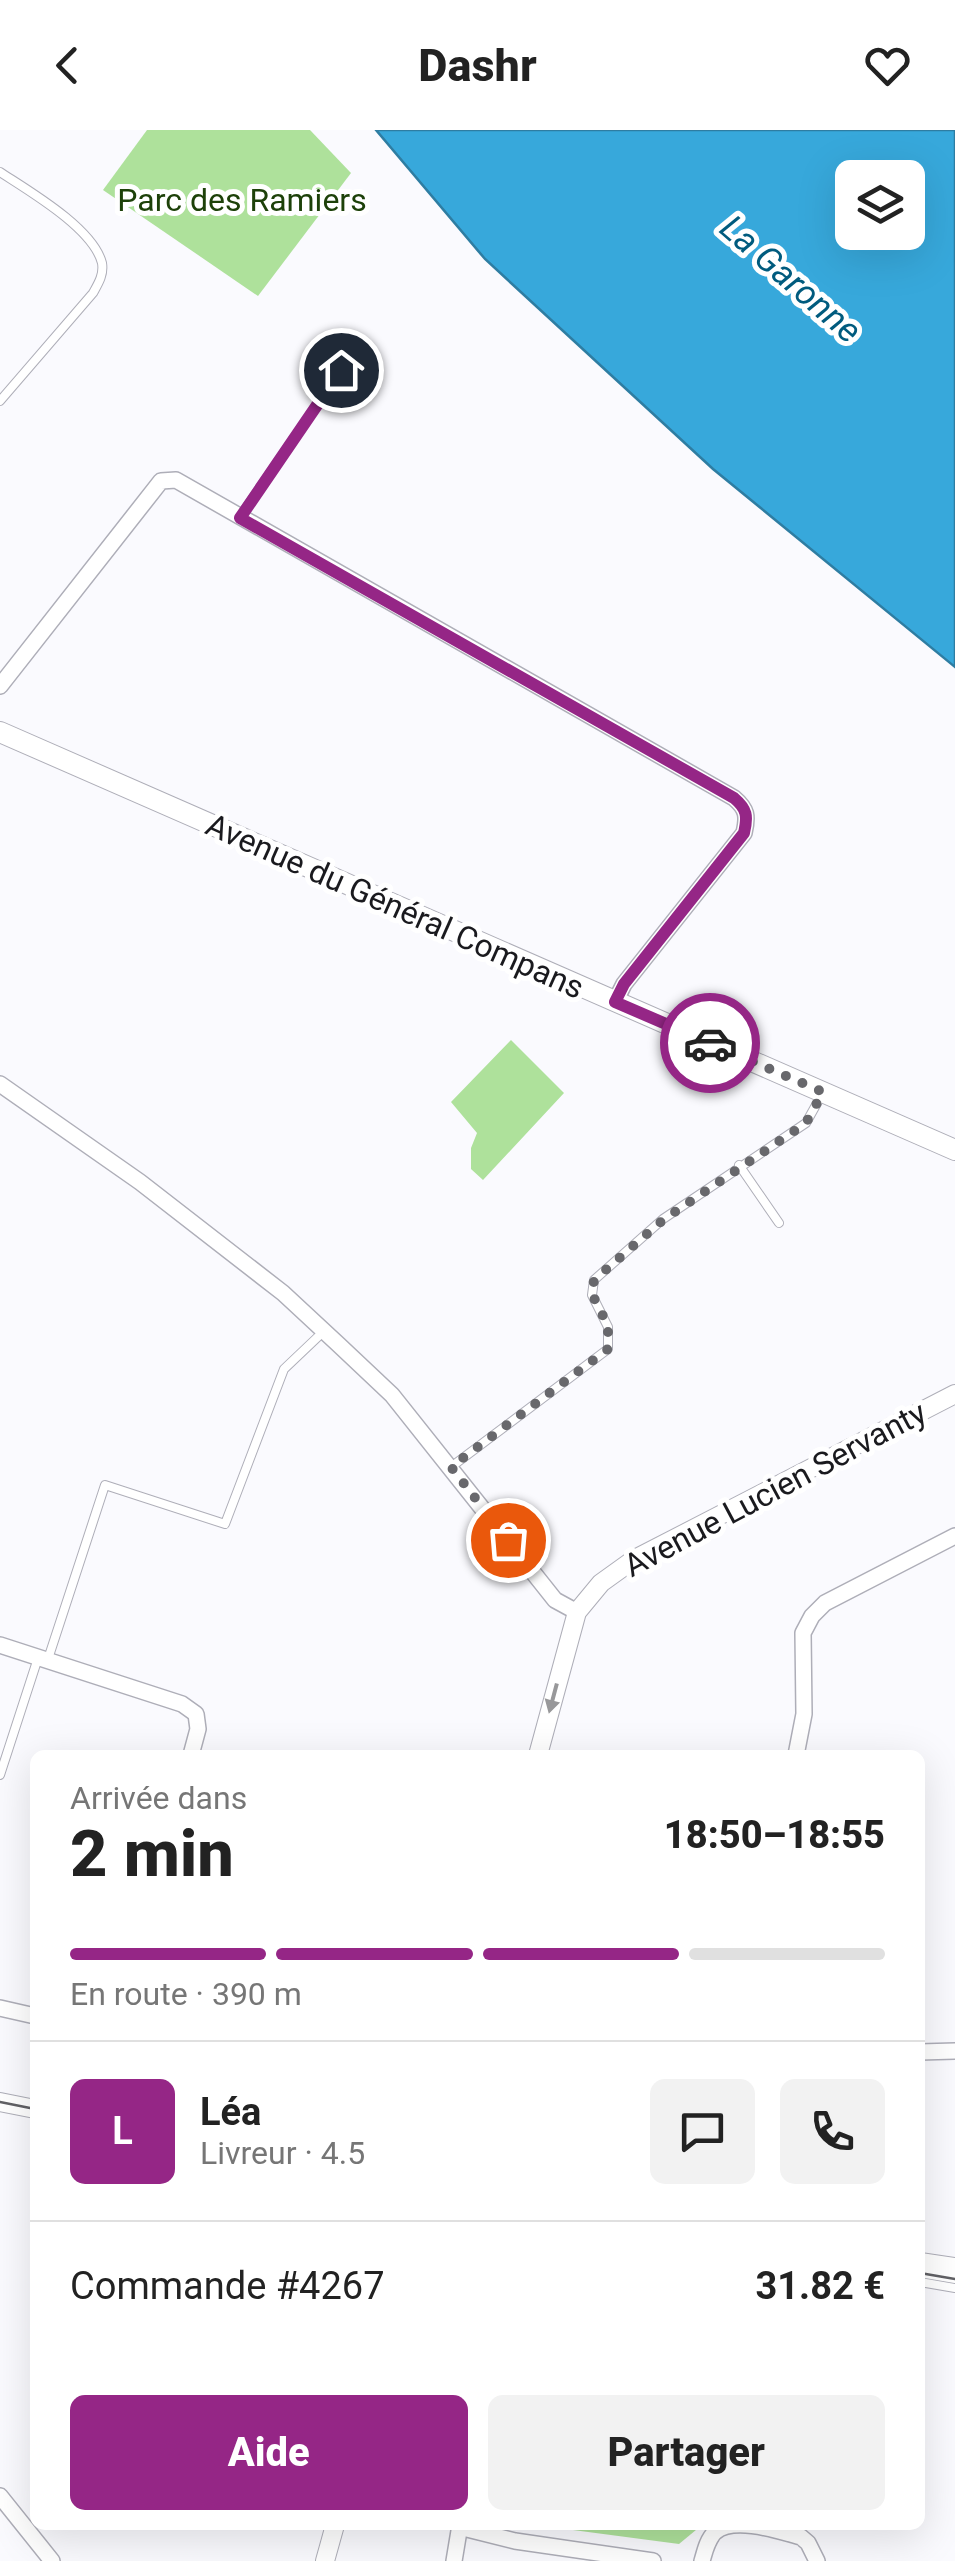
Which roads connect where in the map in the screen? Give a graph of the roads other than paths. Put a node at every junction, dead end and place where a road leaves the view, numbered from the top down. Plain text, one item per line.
1 (0, 172) edge
2 (341, 370) dead end
3 (0, 401) edge
4 (240, 518) junction
5 (0, 686) edge
6 (0, 732) edge
7 (615, 1002) junction
8 (0, 1084) edge
9 (823, 1092) junction
10 (955, 1150) edge
11 (739, 1165) junction
12 (779, 1223) dead end
13 (324, 1331) junction
14 (955, 1394) edge
15 (451, 1467) junction
16 (955, 1536) edge
17 (578, 1612) junction
18 (0, 1645) edge
19 (43, 1660) junction
20 (192, 1750) edge
21 (539, 1750) edge
22 (797, 1750) edge
23 (0, 1775) edge
24 (0, 2008) edge
25 (30, 2015) edge
26 (955, 2051) edge
27 (925, 2052) edge
28 (0, 2093) edge
29 (30, 2099) edge
30 (0, 2102) edge
31 (30, 2108) edge
32 (925, 2263) edge
33 (955, 2267) edge
34 (925, 2274) edge
35 (955, 2279) edge
36 (925, 2283) edge
37 (955, 2288) edge
38 (0, 2496) edge
39 (333, 2530) edge
40 (459, 2530) edge
41 (474, 2530) edge
42 (721, 2530) edge
43 (778, 2530) edge
44 (52, 2561) edge
45 (325, 2561) edge
46 (454, 2561) edge
47 (653, 2561) edge
48 (702, 2561) edge
49 (817, 2561) edge

1 - 3 lane
2 - 4 lane
4 - 5 street
4 - 7 street
6 - 7 main road, Avenue du Général Compans
7 - 9 main road, Avenue du Général Compans
8 - 13 street
9 - 10 main road, Avenue du Général Compans
9 - 11 lane
11 - 12 lane
11 - 15 lane
13 - 15 street
13 - 19 lane
14 - 17 street, Avenue Lucien Servanty
15 - 17 street
16 - 22 street
17 -> 21 street, Avenue Lucien Servanty
18 - 19 street
19 - 20 street
19 - 23 lane
24 - 25 street
26 - 27 street
28 - 29 street
30 - 31 street
32 - 33 street
34 - 35 lane
36 - 37 lane
38 - 44 street
39 - 45 street
40 - 46 street
41 - 47 street
42 - 48 street
43 - 49 street

